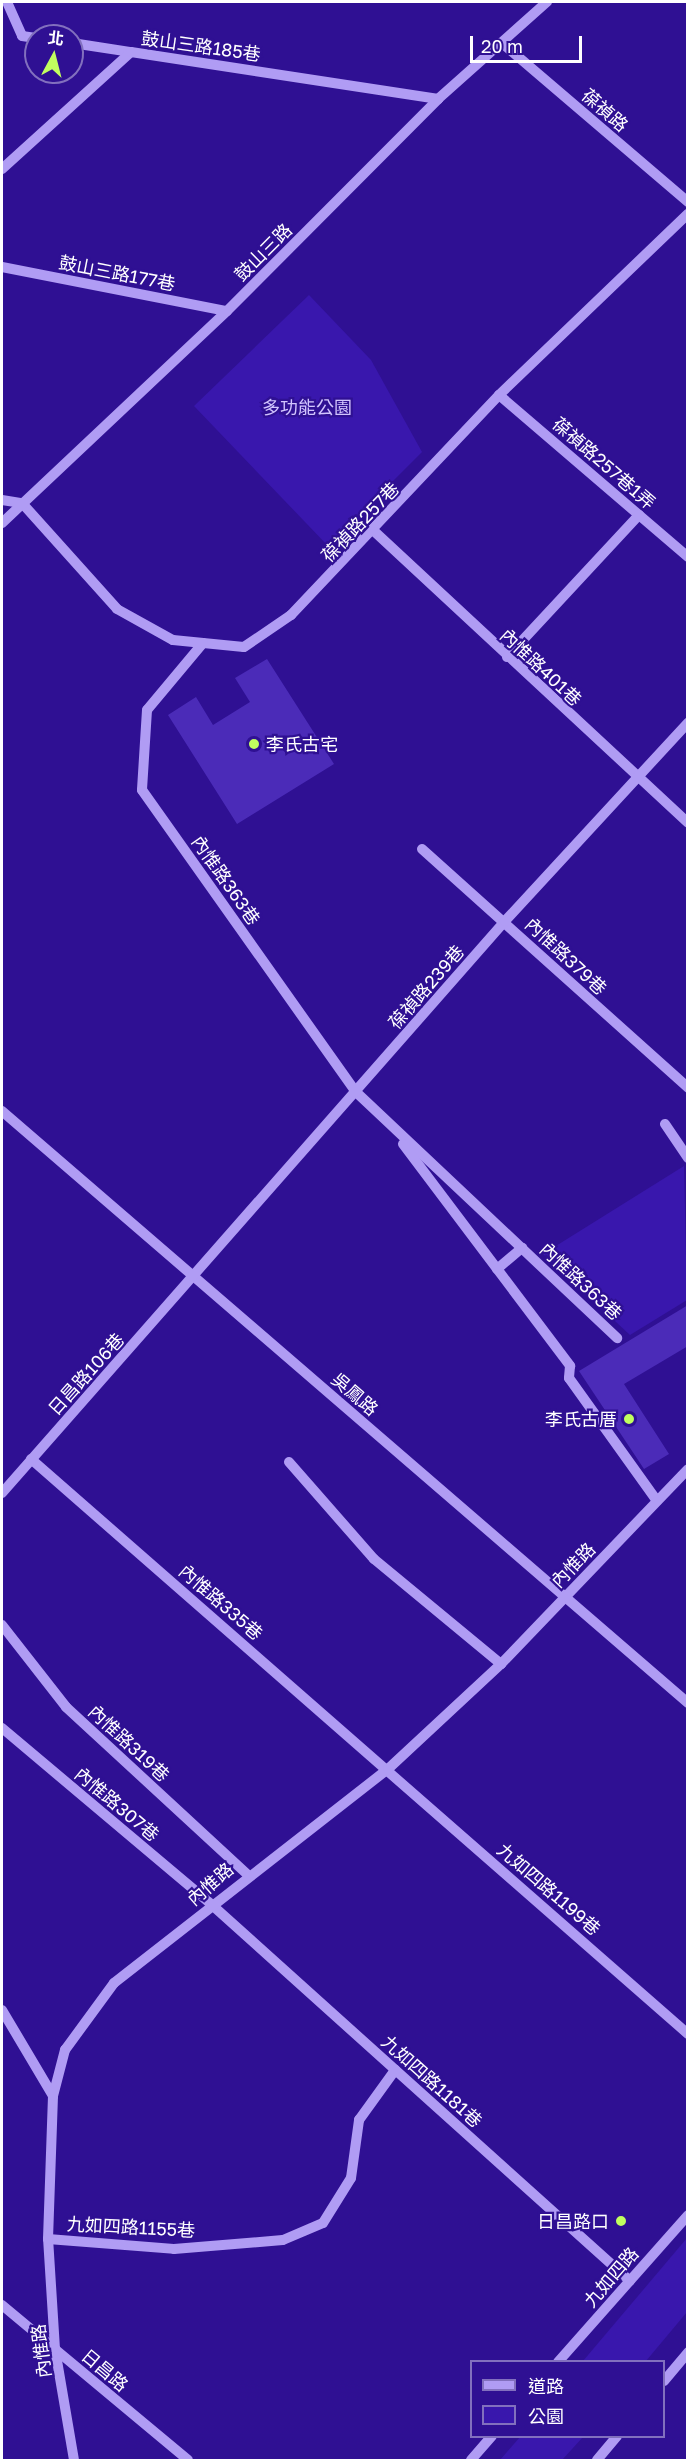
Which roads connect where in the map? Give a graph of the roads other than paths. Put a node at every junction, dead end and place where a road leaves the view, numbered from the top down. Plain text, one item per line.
1 (7, 2) edge
2 (546, 2) edge
3 (24, 36) edge
4 (501, 43) junction
5 (84, 45) edge
6 (131, 52) junction
7 (438, 99) junction
8 (2, 169) edge
9 (687, 202) edge
10 (687, 214) edge
11 (2, 267) edge
12 (227, 311) junction
13 (499, 395) junction
14 (2, 500) edge
15 (22, 503) junction
16 (639, 515) junction
17 (2, 523) edge
18 (375, 532) junction
19 (687, 557) edge
20 (203, 643) junction
21 (507, 657) junction
22 (687, 723) edge
23 (636, 779) junction
24 (687, 823) edge
25 (422, 849) dead end
26 (505, 921) junction
27 (687, 1088) edge
28 (356, 1092) junction
29 (2, 1111) edge
30 (386, 1121) junction
31 (665, 1124) dead end
32 (687, 1158) edge
33 (522, 1248) junction
34 (497, 1269) junction
35 (195, 1277) junction
36 (617, 1338) dead end
37 (31, 1460) junction
38 (289, 1462) dead end
39 (687, 1469) edge
40 (2, 1493) edge
41 (657, 1501) junction
42 (564, 1597) junction
43 (2, 1625) edge
44 (501, 1664) junction
45 (687, 1703) edge
46 (2, 1728) edge
47 (388, 1769) junction
48 (247, 1874) junction
49 (212, 1905) junction
50 (2, 2010) edge
51 (687, 2034) edge
52 (395, 2070) junction
53 (53, 2096) junction
54 (687, 2215) edge
55 (48, 2239) junction
56 (630, 2281) junction
57 (2, 2305) edge
58 (55, 2349) junction
59 (687, 2352) edge
60 (559, 2360) edge
61 (665, 2379) edge
62 (490, 2438) edge
63 (615, 2438) edge
64 (74, 2460) edge
65 (188, 2460) edge
66 (471, 2460) edge
67 (597, 2460) edge

1 - 3 street
2 - 4 street, 鼓山三路
4 - 7 street, 鼓山三路
4 - 9 street, 葆禎路
5 - 6 street
6 - 7 street, 鼓山三路185巷
6 - 8 street, 鼓山三路185巷
7 - 12 street, 鼓山三路
10 - 13 street, 葆禎路257巷
11 - 12 street, 鼓山三路177巷
12 - 15 street, 鼓山三路
13 - 16 street, 葆禎路257巷1弄
13 - 18 street, 葆禎路257巷
14 - 15 street
15 - 17 street, 鼓山三路
15 - 20 street, 葆禎路257巷
16 - 19 street, 葆禎路257巷1弄
16 - 21 street
18 - 20 street, 葆禎路257巷
18 - 21 street, 內惟路401巷
20 - 28 street, 內惟路363巷
21 - 23 street, 內惟路401巷
22 - 23 street, 葆禎路239巷
23 - 24 street, 內惟路401巷
23 - 26 street, 葆禎路239巷
25 - 26 street, 內惟路379巷
26 - 27 street, 內惟路379巷
26 - 28 street, 葆禎路239巷
28 - 30 street, 內惟路363巷
28 - 35 street, 葆禎路239巷
29 - 35 street, 吳鳳路
30 - 33 street, 內惟路363巷
30 - 34 street, 內惟路363巷
31 - 32 street
33 - 34 street, 內惟路363巷
33 - 36 street, 內惟路363巷
34 - 41 street, 內惟路363巷
35 - 37 street, 日昌路106巷
35 - 42 street, 吳鳳路
37 - 40 street, 日昌路106巷
37 - 47 street, 內惟路335巷
38 - 44 street
39 - 41 street, 內惟路
41 - 42 street, 內惟路
42 - 44 street, 內惟路
42 - 45 street, 吳鳳路
43 - 48 street, 內惟路319巷
44 - 47 street, 內惟路
46 - 49 street, 內惟路307巷
47 - 48 street, 內惟路
47 - 51 street, 九如四路1199巷
48 - 49 street, 內惟路
49 - 52 street, 九如四路1181巷
49 - 53 street, 內惟路
50 - 53 street
52 - 55 street, 九如四路1155巷
52 - 56 street, 九如四路1181巷
53 - 55 street, 內惟路
54 - 56 street, 九如四路
55 - 58 street, 內惟路
56 - 60 street, 九如四路
57 - 58 street, 日昌路
58 - 64 street, 內惟路
58 - 65 street, 日昌路
59 - 61 street
62 - 66 street
63 - 67 street

